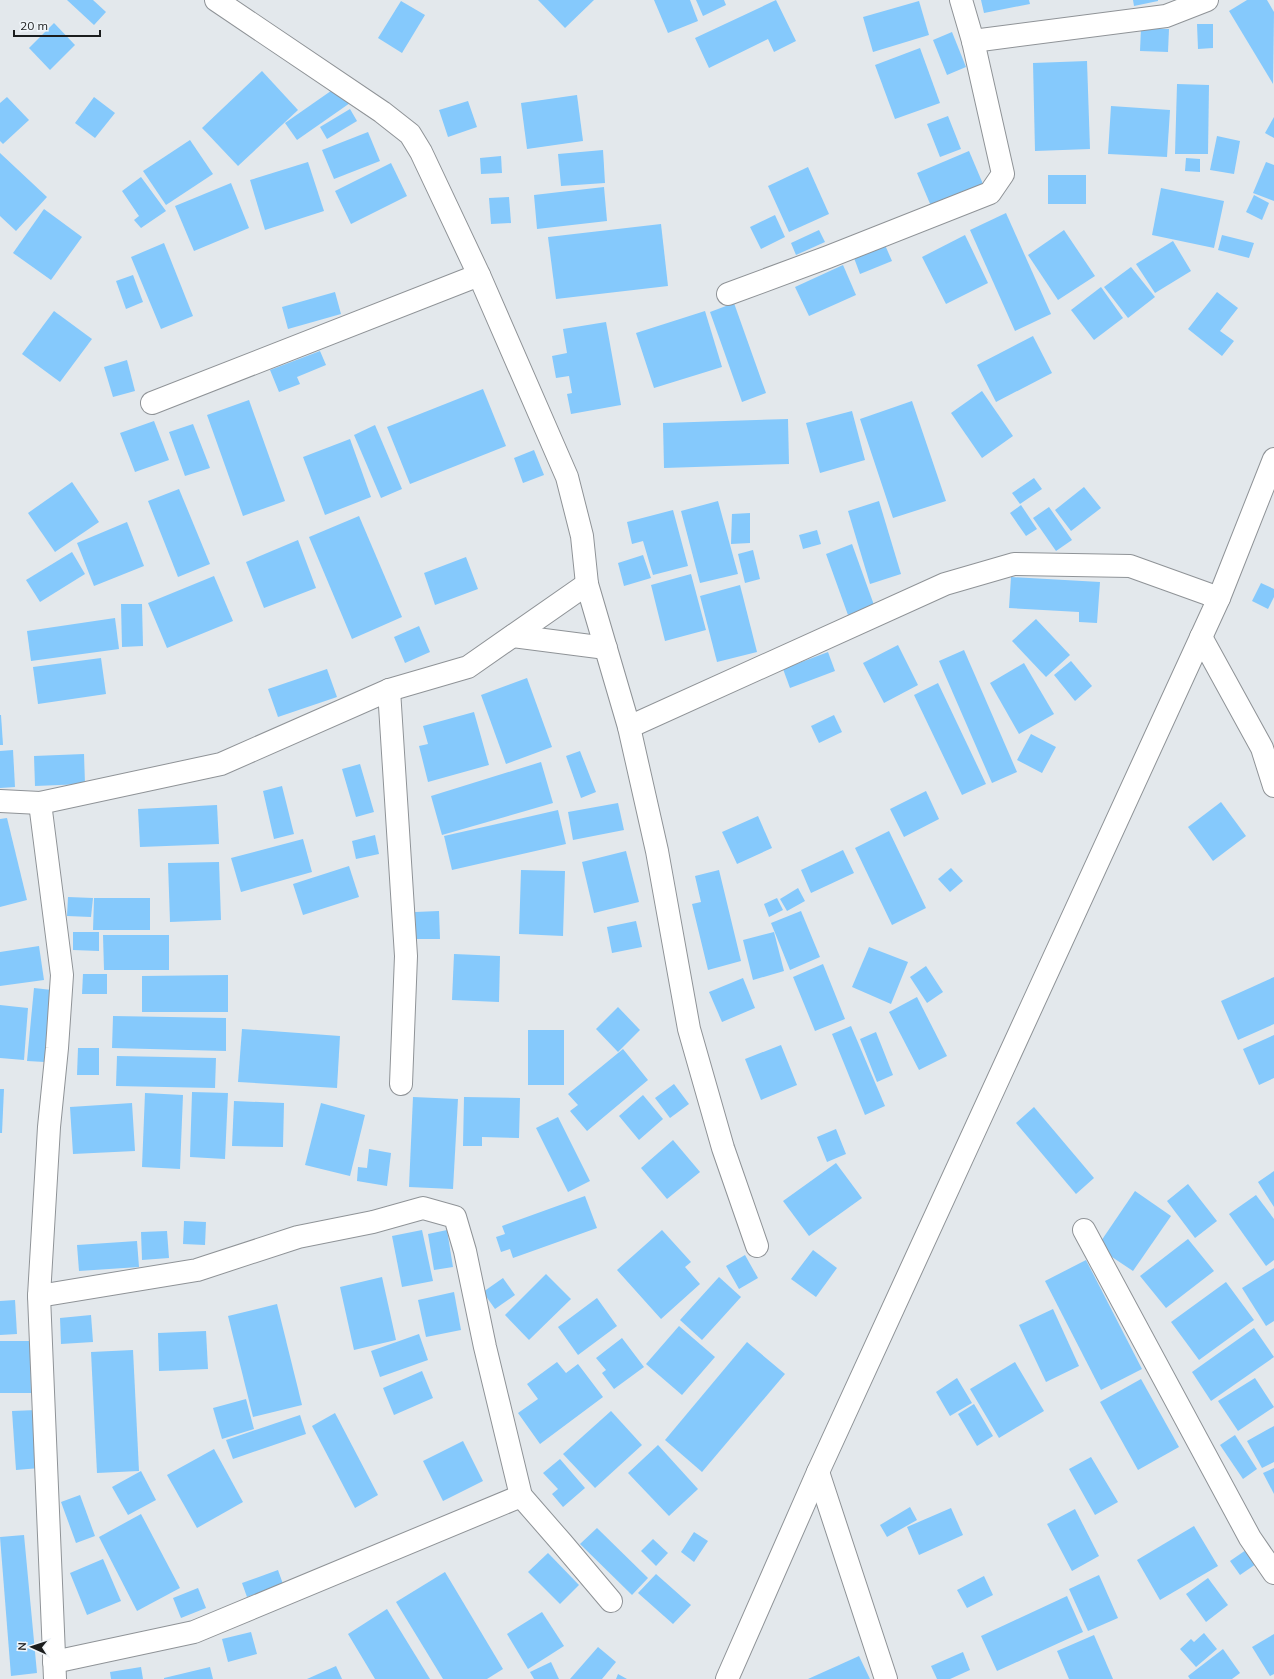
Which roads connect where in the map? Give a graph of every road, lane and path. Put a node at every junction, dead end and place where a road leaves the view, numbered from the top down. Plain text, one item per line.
1 (216, 0) edge
2 (961, 0) edge
3 (1207, 0) edge
4 (973, 41) junction
5 (479, 275) junction
6 (728, 294) dead end
7 (152, 403) dead end
8 (1274, 459) edge
9 (587, 584) junction
10 (1219, 598) junction
11 (513, 636) junction
12 (1200, 637) junction
13 (606, 648) junction
14 (389, 690) junction
15 (629, 727) junction
16 (1274, 786) edge
17 (0, 801) edge
18 (40, 803) junction
19 (401, 1084) dead end
20 (1084, 1230) dead end
21 (757, 1246) dead end
22 (38, 1296) junction
23 (818, 1472) junction
24 (521, 1496) junction
25 (1274, 1573) edge
26 (611, 1601) dead end
27 (55, 1670) edge
28 (727, 1679) edge
29 (886, 1679) edge

1 - 5 street
2 - 4 street
3 - 4 street
4 - 6 street
5 - 7 street
5 - 9 street
8 - 10 street
9 - 11 street
9 - 13 street
10 - 12 street
10 - 15 street
11 - 13 street
11 - 14 street
12 - 16 street
12 - 23 street
13 - 15 street
14 - 18 street
14 - 19 street
15 - 21 street
17 - 18 street
18 - 22 street
20 - 25 street
22 - 24 street
22 - 27 street
23 - 28 street
23 - 29 street
24 - 26 street
24 - 27 street

